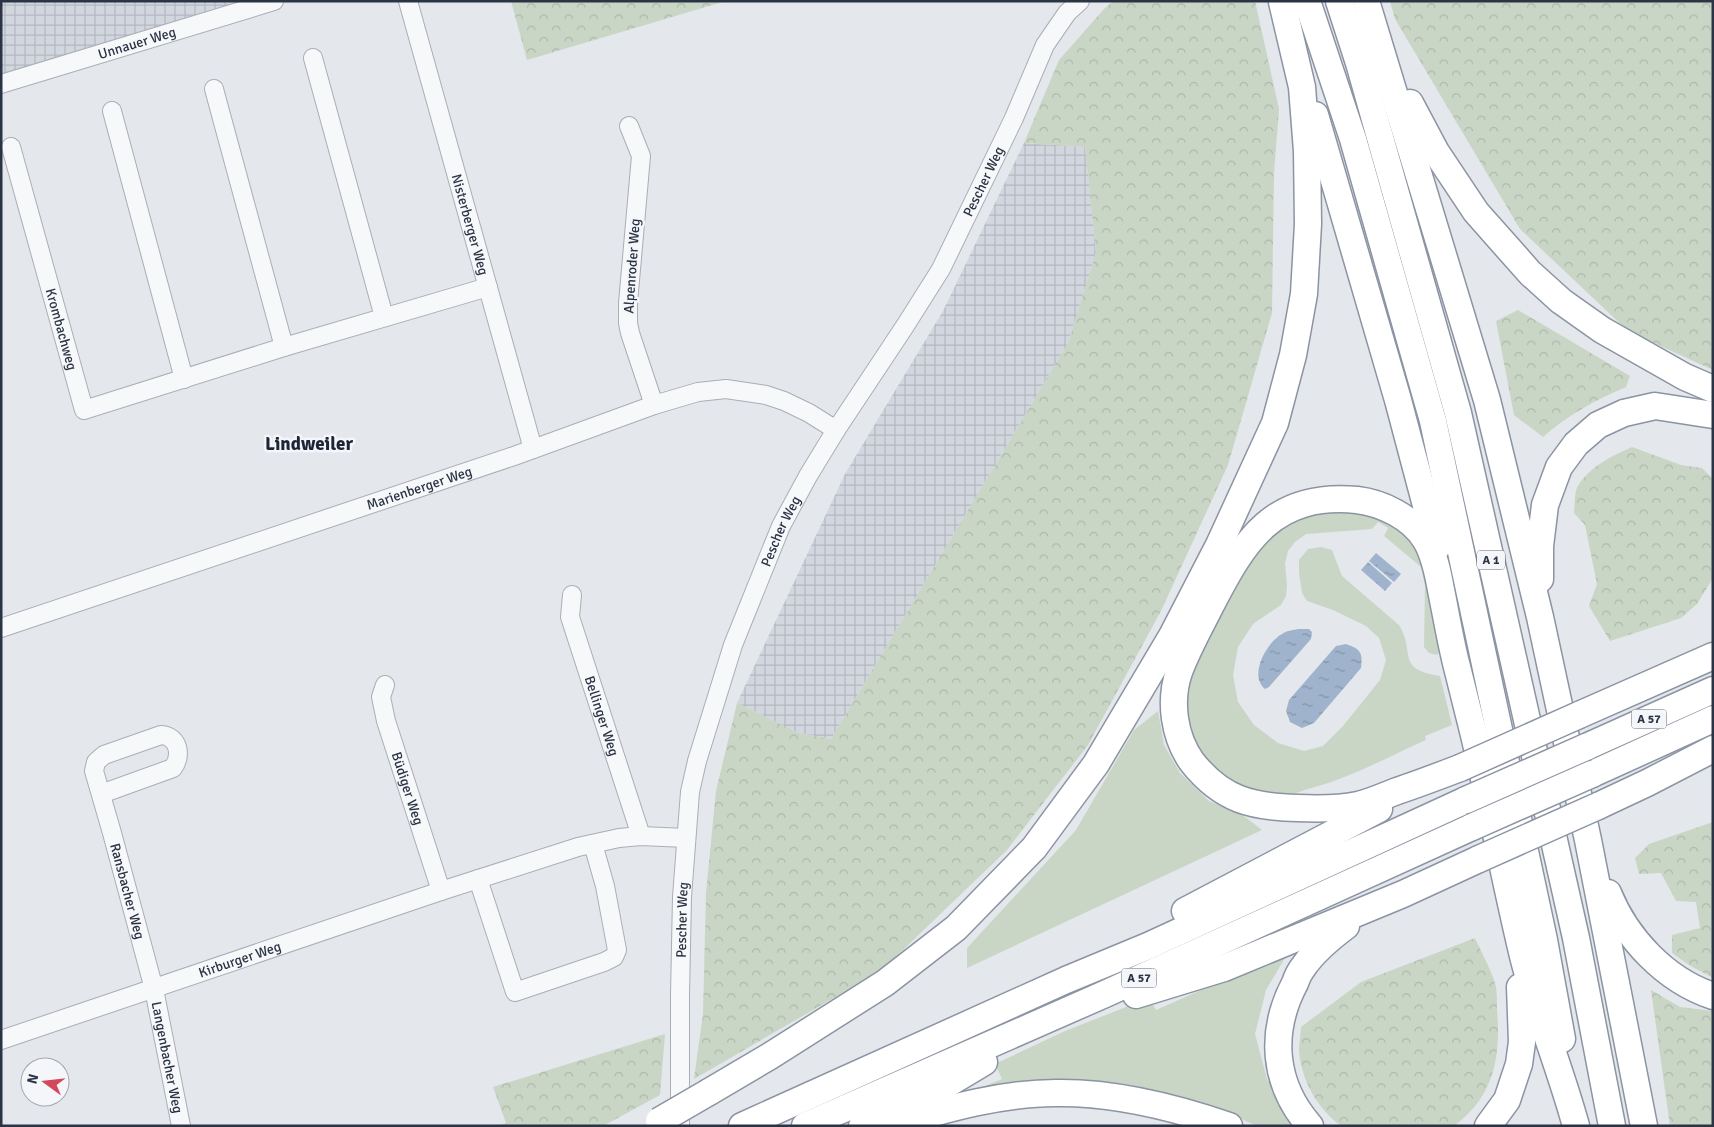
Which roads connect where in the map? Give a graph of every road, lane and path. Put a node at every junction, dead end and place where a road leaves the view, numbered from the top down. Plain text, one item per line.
1 (274, 1) edge
2 (408, 1) edge
3 (1080, 1) edge
4 (1282, 1) edge
5 (1307, 1) edge
6 (1339, 1) edge
7 (1370, 13) edge
8 (313, 58) dead end
9 (1, 84) edge
10 (214, 89) dead end
11 (112, 111) dead end
12 (629, 126) dead end
13 (11, 147) dead end
14 (488, 287) junction
15 (384, 317) junction
16 (284, 347) junction
17 (184, 379) junction
18 (1713, 390) edge
19 (654, 405) junction
20 (1713, 415) edge
21 (836, 430) junction
22 (533, 450) junction
23 (572, 595) dead end
24 (1540, 617) junction
25 (1, 628) edge
26 (1713, 647) edge
27 (1713, 656) edge
28 (1659, 680) junction
29 (385, 685) dead end
30 (1713, 690) edge
31 (1713, 719) edge
32 (1473, 732) junction
33 (1713, 748) edge
34 (1713, 766) edge
35 (1460, 768) junction
36 (1647, 784) junction
37 (101, 794) junction
38 (641, 836) junction
39 (686, 838) junction
40 (1588, 840) junction
41 (593, 844) junction
42 (1505, 872) junction
43 (478, 879) junction
44 (441, 891) junction
45 (1403, 894) junction
46 (1066, 980) junction
47 (154, 989) junction
48 (1713, 996) edge
49 (1, 1040) edge
50 (663, 1124) edge
51 (181, 1126) edge
52 (742, 1126) edge
53 (805, 1126) edge
54 (862, 1126) edge
55 (891, 1126) edge
56 (1228, 1126) edge
57 (1310, 1126) edge
58 (1488, 1126) edge
59 (1577, 1126) edge
60 (1612, 1126) edge
61 (1644, 1126) edge

1 - 9 street, Unnauer Weg
2 - 14 street, Nisterberger Weg
3 - 21 street, Pescher Weg
4 - 32 highway
4 - 50 highway, bridge
5 - 59 highway, A 1
6 - 60 highway, A 1
7 - 18 highway
7 - 24 highway
8 - 15 street
10 - 16 street
11 - 17 street
12 - 19 street, Alpenroder Weg
13 - 17 street, Krombachweg
14 - 15 street, Krombachweg
14 - 22 street, Nisterberger Weg
15 - 16 street, Krombachweg
16 - 17 street, Krombachweg
19 - 21 street, Marienberger Weg
19 - 22 street, Marienberger Weg
20 - 24 highway
21 - 39 street, Pescher Weg
22 - 25 street, Marienberger Weg
23 - 38 street, Bellinger Weg
24 - 40 highway
26 - 28 highway
27 - 28 highway
28 - 35 highway, bridge
29 - 44 street, Büdiger Weg
30 - 46 highway, A 57, bridge
31 - 53 highway, A 57, bridge
32 - 35 highway
32 - 42 highway
33 - 36 highway
34 - 36 highway
35 - 46 highway
36 - 45 highway, bridge
37 - 37 street, Ransbacher Weg
37 - 47 street, Ransbacher Weg
38 - 39 street, Kirburger Weg
38 - 41 street, Kirburger Weg
39 - 50 street, Pescher Weg
40 - 48 highway
40 - 61 highway
41 - 43 street, Kirburger Weg
41 - 43 street
42 - 58 highway
42 - 59 highway
43 - 44 street, Kirburger Weg
44 - 47 street, Kirburger Weg
45 - 54 highway
45 - 57 highway
46 - 52 highway, A 57
47 - 49 street, Kirburger Weg
47 - 51 street, Langenbacher Weg
55 - 56 highway

